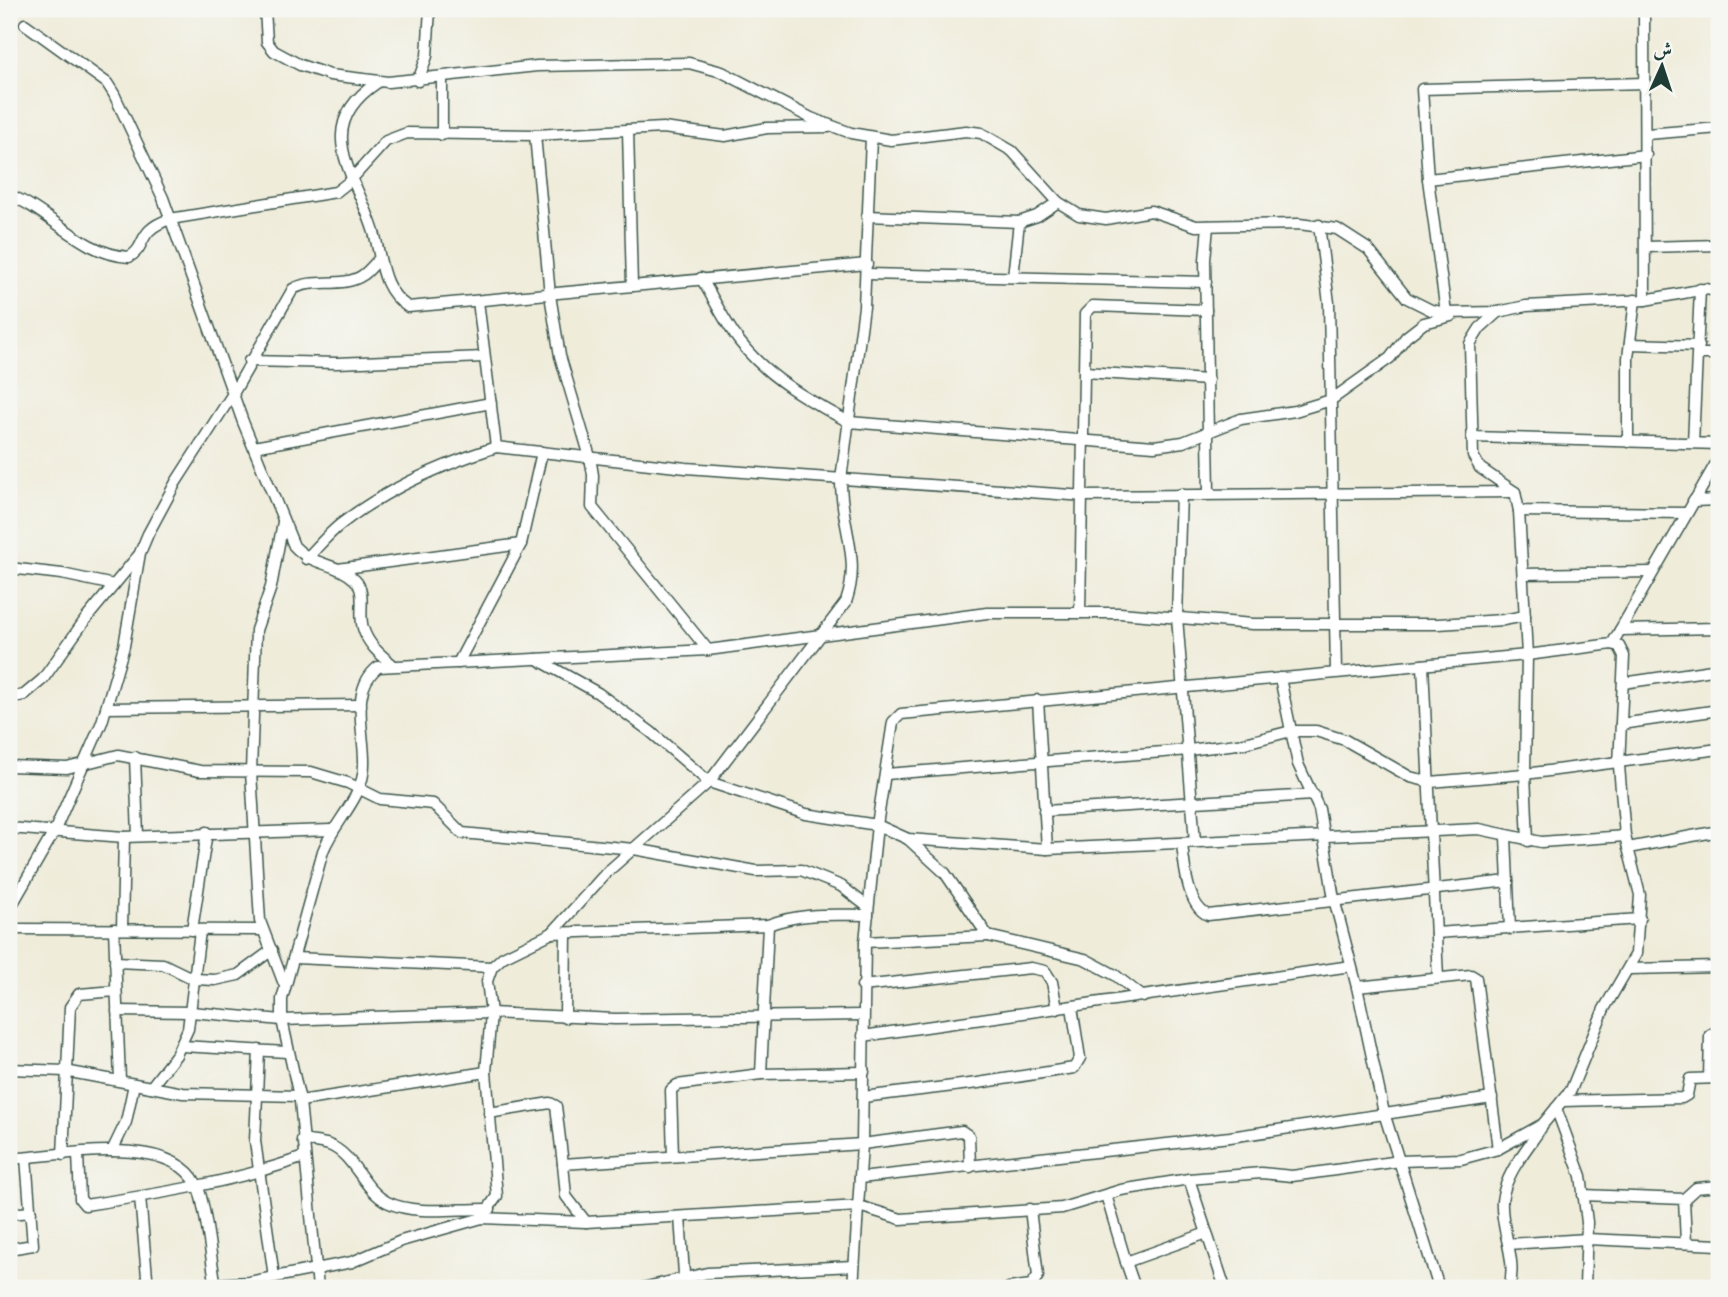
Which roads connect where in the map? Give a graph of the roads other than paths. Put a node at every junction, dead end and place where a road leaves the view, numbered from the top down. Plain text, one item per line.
1 (265, 9) edge
2 (430, 9) edge
3 (1644, 9) edge
4 (25, 24) dead end
5 (442, 79) junction
6 (418, 81) junction
7 (379, 82) junction
8 (1645, 83) junction
9 (833, 127) junction
10 (1719, 128) edge
11 (628, 130) junction
12 (1647, 134) junction
13 (443, 135) junction
14 (535, 135) junction
15 (871, 138) junction
16 (1646, 155) junction
17 (1428, 179) junction
18 (350, 181) junction
19 (9, 195) edge
20 (1058, 202) junction
21 (867, 216) junction
22 (170, 219) junction
23 (1019, 222) junction
24 (1319, 225) junction
25 (1208, 226) junction
26 (1719, 245) edge
27 (1646, 247) junction
28 (379, 258) junction
29 (867, 269) junction
30 (1013, 277) junction
31 (701, 278) junction
32 (1206, 282) junction
33 (632, 286) junction
34 (1700, 289) junction
35 (1719, 291) edge
36 (550, 295) junction
37 (1640, 300) junction
38 (478, 301) junction
39 (1206, 310) junction
40 (1498, 312) junction
41 (1446, 313) junction
42 (1457, 314) junction
43 (1630, 344) junction
44 (1699, 350) junction
45 (1719, 354) edge
46 (484, 357) junction
47 (249, 361) junction
48 (1085, 372) junction
49 (1208, 380) junction
50 (234, 392) junction
51 (1331, 400) junction
52 (491, 403) junction
53 (849, 422) junction
54 (1208, 430) junction
55 (1472, 437) junction
56 (1085, 440) junction
57 (1628, 442) junction
58 (1693, 443) junction
59 (1719, 444) edge
60 (254, 447) junction
61 (496, 447) junction
62 (542, 452) junction
63 (590, 457) junction
64 (1719, 458) edge
65 (841, 479) junction
66 (1515, 492) junction
67 (1209, 493) junction
68 (1181, 494) junction
69 (1332, 495) junction
70 (1084, 496) junction
71 (1719, 500) edge
72 (1692, 501) junction
73 (1519, 511) junction
74 (1686, 513) junction
75 (283, 520) junction
76 (521, 544) junction
77 (140, 553) junction
78 (306, 559) junction
79 (9, 568) edge
80 (338, 569) junction
81 (1652, 572) junction
82 (1523, 575) junction
83 (114, 585) junction
84 (1080, 613) junction
85 (1525, 616) junction
86 (1177, 617) junction
87 (1335, 624) junction
88 (1719, 628) edge
89 (1620, 630) junction
90 (819, 638) junction
91 (1612, 644) junction
92 (708, 650) junction
93 (1527, 655) junction
94 (537, 659) junction
95 (458, 663) junction
96 (393, 665) junction
97 (1423, 665) junction
98 (1719, 669) edge
99 (1336, 672) junction
100 (1280, 678) junction
101 (1623, 683) junction
102 (1184, 687) junction
103 (9, 698) edge
104 (1038, 700) junction
105 (361, 705) junction
106 (254, 707) junction
107 (106, 708) junction
108 (1719, 710) edge
109 (1621, 724) junction
110 (1291, 731) junction
111 (1719, 749) edge
112 (1189, 750) junction
113 (135, 757) junction
114 (1041, 762) junction
115 (1619, 762) junction
116 (85, 764) junction
117 (9, 766) edge
118 (251, 772) junction
119 (887, 774) junction
120 (1525, 774) junction
121 (709, 782) junction
122 (1430, 782) junction
123 (360, 791) junction
124 (1314, 795) junction
125 (1193, 802) junction
126 (1044, 811) junction
127 (877, 825) junction
128 (9, 828) edge
129 (253, 831) junction
130 (331, 831) junction
131 (1433, 831) junction
132 (1719, 831) edge
133 (54, 832) junction
134 (206, 832) junction
135 (124, 836) junction
136 (138, 836) junction
137 (1625, 836) junction
138 (1506, 837) junction
139 (1322, 838) junction
140 (908, 839) junction
141 (1528, 841) junction
142 (1195, 842) junction
143 (1182, 843) junction
144 (1628, 848) junction
145 (634, 849) junction
146 (1046, 849) junction
147 (1508, 881) junction
148 (1434, 888) junction
149 (1334, 899) junction
150 (9, 910) edge
151 (868, 911) junction
152 (1640, 919) junction
153 (768, 925) junction
154 (9, 929) edge
155 (118, 929) junction
156 (1510, 929) junction
157 (196, 930) junction
158 (262, 930) junction
159 (552, 933) junction
160 (566, 933) junction
161 (1436, 933) junction
162 (988, 936) junction
163 (865, 942) junction
164 (272, 950) junction
165 (295, 958) junction
166 (115, 962) junction
167 (1351, 966) junction
168 (492, 967) junction
169 (1719, 967) edge
170 (1629, 969) junction
171 (194, 978) junction
172 (1438, 978) junction
173 (284, 985) junction
174 (862, 986) junction
175 (1357, 986) junction
176 (116, 991) junction
177 (1143, 997) junction
178 (1072, 1007) junction
179 (1057, 1009) junction
180 (117, 1011) junction
181 (191, 1012) junction
182 (491, 1013) junction
183 (862, 1015) junction
184 (765, 1017) junction
185 (565, 1018) junction
186 (282, 1020) junction
187 (1719, 1030) edge
188 (863, 1036) junction
189 (182, 1046) junction
190 (259, 1050) junction
191 (287, 1052) junction
192 (9, 1069) edge
193 (65, 1072) junction
194 (486, 1072) junction
195 (864, 1072) junction
196 (761, 1074) junction
197 (1714, 1078) edge
198 (120, 1080) junction
199 (134, 1084) junction
200 (151, 1087) junction
201 (256, 1096) junction
202 (863, 1097) junction
203 (1492, 1098) junction
204 (299, 1099) junction
205 (1559, 1105) junction
206 (489, 1113) junction
207 (1384, 1113) junction
208 (1543, 1124) junction
209 (302, 1140) junction
210 (862, 1144) junction
211 (1498, 1149) junction
212 (112, 1151) junction
213 (78, 1154) junction
214 (63, 1155) junction
215 (673, 1156) junction
216 (304, 1157) junction
217 (26, 1158) junction
218 (9, 1159) edge
219 (1401, 1161) junction
220 (564, 1164) junction
221 (970, 1167) junction
222 (261, 1172) junction
223 (860, 1178) junction
224 (1189, 1179) junction
225 (197, 1186) junction
226 (1719, 1186) edge
227 (1106, 1195) junction
228 (1583, 1195) junction
229 (140, 1197) junction
230 (1684, 1199) junction
231 (859, 1206) junction
232 (490, 1209) junction
233 (1030, 1209) junction
234 (31, 1212) junction
235 (9, 1214) edge
236 (680, 1217) junction
237 (482, 1218) junction
238 (586, 1222) junction
239 (1207, 1233) junction
240 (1587, 1239) junction
241 (1686, 1243) junction
242 (1508, 1244) junction
243 (1719, 1245) edge
244 (9, 1249) edge
245 (1126, 1262) junction
246 (855, 1266) junction
247 (314, 1269) junction
248 (685, 1277) junction
249 (274, 1278) junction
250 (251, 1285) edge
251 (216, 1286) junction
252 (140, 1288) edge
253 (148, 1288) edge
254 (183, 1288) edge
255 (318, 1288) edge
256 (642, 1288) edge
257 (685, 1288) edge
258 (853, 1288) edge
259 (1009, 1288) edge
260 (1135, 1288) edge
261 (1225, 1288) edge
262 (1439, 1288) edge
263 (1509, 1288) edge
264 (1586, 1288) edge

1 - 7 street
2 - 6 street
3 - 8 street
4 - 22 street
5 - 6 street
5 - 9 street
5 - 13 street
6 - 7 street
7 - 18 street
8 - 12 street
8 - 17 street
9 - 11 street
9 - 15 street
10 - 12 street
11 - 14 street
11 - 33 street
12 - 16 street
13 - 14 street
13 - 18 street
14 - 36 street
15 - 20 street
15 - 21 street
16 - 17 street
16 - 27 street
17 - 41 street
18 - 22 street
18 - 28 street
19 - 22 street
20 - 23 street
20 - 25 street
21 - 23 street
21 - 29 street
22 - 50 street
23 - 30 street
24 - 25 street
24 - 41 street
24 - 51 street
25 - 32 street
26 - 27 street
27 - 37 street
28 - 38 street
28 - 47 street
29 - 30 street
29 - 31 street
29 - 53 street
30 - 32 street
31 - 33 street
31 - 53 street
32 - 39 street
33 - 36 street
34 - 35 street
34 - 37 street
34 - 44 street
36 - 38 street
36 - 63 street
37 - 40 street
37 - 43 street
38 - 46 street
39 - 48 street
39 - 49 street
40 - 42 street
40 - 55 street
41 - 42 street
42 - 51 street
43 - 44 street
43 - 57 street
44 - 45 street
44 - 58 street
46 - 47 street
46 - 52 street
47 - 50 street
48 - 49 street
48 - 56 street
49 - 54 street
50 - 60 street
50 - 77 street
51 - 54 street
51 - 69 street
52 - 60 street
52 - 61 street
53 - 56 street
53 - 65 street
54 - 56 street
54 - 67 street
55 - 57 street
55 - 66 street
56 - 70 street
57 - 58 street
58 - 59 street
60 - 75 street
61 - 62 street
61 - 78 street
62 - 63 street
62 - 76 street
63 - 65 street
63 - 92 street
64 - 72 street
65 - 70 street
65 - 90 street
66 - 69 street
66 - 73 street
67 - 68 street
67 - 69 street
68 - 70 street
68 - 86 street
69 - 87 street
70 - 84 street
71 - 72 street
72 - 74 street
73 - 74 street
73 - 82 street
74 - 81 street
75 - 78 street
75 - 106 street
76 - 80 street
76 - 95 street
77 - 83 street
77 - 107 street
78 - 80 street
79 - 83 street
80 - 96 street
81 - 82 street
81 - 89 street
82 - 85 street
83 - 103 street
84 - 86 street
84 - 90 street
85 - 87 street
85 - 93 street
86 - 87 street
86 - 102 street
87 - 99 street
88 - 89 street
89 - 91 street
90 - 92 street
90 - 121 street
91 - 93 street
91 - 101 street
92 - 94 street
93 - 97 street
93 - 120 street
94 - 95 street
94 - 121 street
95 - 96 street
96 - 105 street
97 - 99 street
97 - 122 street
98 - 101 street
99 - 100 street
100 - 102 street
100 - 110 street
101 - 109 street
102 - 104 street
102 - 112 street
104 - 114 street
104 - 119 street
105 - 106 street
105 - 123 street
106 - 107 street
106 - 118 street
107 - 116 street
108 - 109 street
109 - 115 street
110 - 112 street
110 - 122 street
110 - 124 street
111 - 115 street
112 - 114 street
112 - 125 street
113 - 116 street
113 - 118 street
113 - 136 street
114 - 119 street
114 - 126 street
115 - 120 street
115 - 137 street
116 - 117 street
116 - 133 street
118 - 123 street
118 - 129 street
119 - 127 street
120 - 122 street
120 - 141 street
121 - 127 street
121 - 145 street
122 - 131 street
123 - 130 street
123 - 145 street
124 - 125 street
124 - 139 street
125 - 126 street
125 - 142 street
126 - 146 street
127 - 140 street
127 - 151 street
128 - 133 street
129 - 130 street
129 - 134 street
129 - 158 street
130 - 165 street
131 - 138 street
131 - 139 street
131 - 148 street
132 - 144 street
133 - 135 street
133 - 150 street
134 - 136 street
134 - 157 street
135 - 136 street
135 - 155 street
137 - 141 street
137 - 144 street
138 - 141 street
138 - 147 street
139 - 142 street
139 - 149 street
140 - 146 street
140 - 162 street
142 - 143 street
143 - 146 street
143 - 149 street
144 - 152 street
145 - 151 street
145 - 159 street
147 - 148 street
147 - 156 street
148 - 149 street
148 - 161 street
149 - 167 street
151 - 153 street
151 - 163 street
152 - 156 street
152 - 170 street
153 - 160 street
153 - 184 street
154 - 155 street
155 - 157 street
155 - 166 street
156 - 161 street
157 - 158 street
157 - 171 street
158 - 164 street
159 - 160 street
159 - 168 street
160 - 185 street
161 - 172 street
162 - 163 street
162 - 177 street
163 - 174 street
164 - 171 street
164 - 173 street
165 - 168 street
165 - 173 street
166 - 171 street
166 - 176 street
167 - 175 street
167 - 177 street
168 - 182 street
169 - 170 street
170 - 205 street
171 - 181 street
172 - 175 street
172 - 203 street
173 - 186 street
174 - 179 street
174 - 183 street
175 - 207 street
176 - 180 street
176 - 193 street
177 - 178 street
178 - 179 street
178 - 202 street
179 - 188 street
180 - 181 street
180 - 198 street
181 - 186 street
181 - 189 street
182 - 185 street
182 - 186 street
182 - 194 street
183 - 184 street
183 - 188 street
184 - 185 street
184 - 196 street
186 - 191 street
187 - 197 street
188 - 195 street
189 - 190 street
189 - 200 street
190 - 191 street
190 - 201 street
191 - 204 street
192 - 193 street
193 - 198 street
193 - 214 street
194 - 204 street
194 - 206 street
195 - 196 street
195 - 202 street
196 - 215 street
197 - 205 street
198 - 199 street
199 - 200 street
199 - 212 street
200 - 201 street
201 - 204 street
201 - 222 street
202 - 210 street
203 - 207 street
203 - 211 street
204 - 209 street
205 - 208 street
205 - 228 street
206 - 220 street
206 - 232 street
207 - 219 street
207 - 221 street
208 - 211 street
208 - 242 street
209 - 216 street
209 - 232 street
210 - 215 street
210 - 221 street
210 - 223 street
211 - 219 street
212 - 213 street
212 - 225 street
213 - 214 street
213 - 229 street
214 - 217 street
215 - 220 street
216 - 222 street
216 - 247 street
217 - 218 street
217 - 234 street
219 - 224 street
219 - 262 street
220 - 238 street
221 - 223 street
222 - 225 street
222 - 249 street
223 - 231 street
224 - 227 street
224 - 239 street
225 - 229 street
225 - 251 street
226 - 230 street
227 - 233 street
227 - 245 street
228 - 230 street
228 - 240 street
229 - 253 street
230 - 241 street
231 - 233 street
231 - 236 street
231 - 246 street
232 - 237 street
233 - 259 street
234 - 235 street
234 - 244 street
236 - 238 street
236 - 248 street
237 - 238 street
237 - 247 street
239 - 245 street
239 - 261 street
240 - 241 street
240 - 242 street
240 - 264 street
241 - 243 street
242 - 263 street
245 - 260 street
246 - 248 street
246 - 258 street
247 - 249 street
247 - 255 street
248 - 256 street
248 - 257 street
249 - 250 street
250 - 251 street
251 - 254 street
252 - 253 street
253 - 254 street

